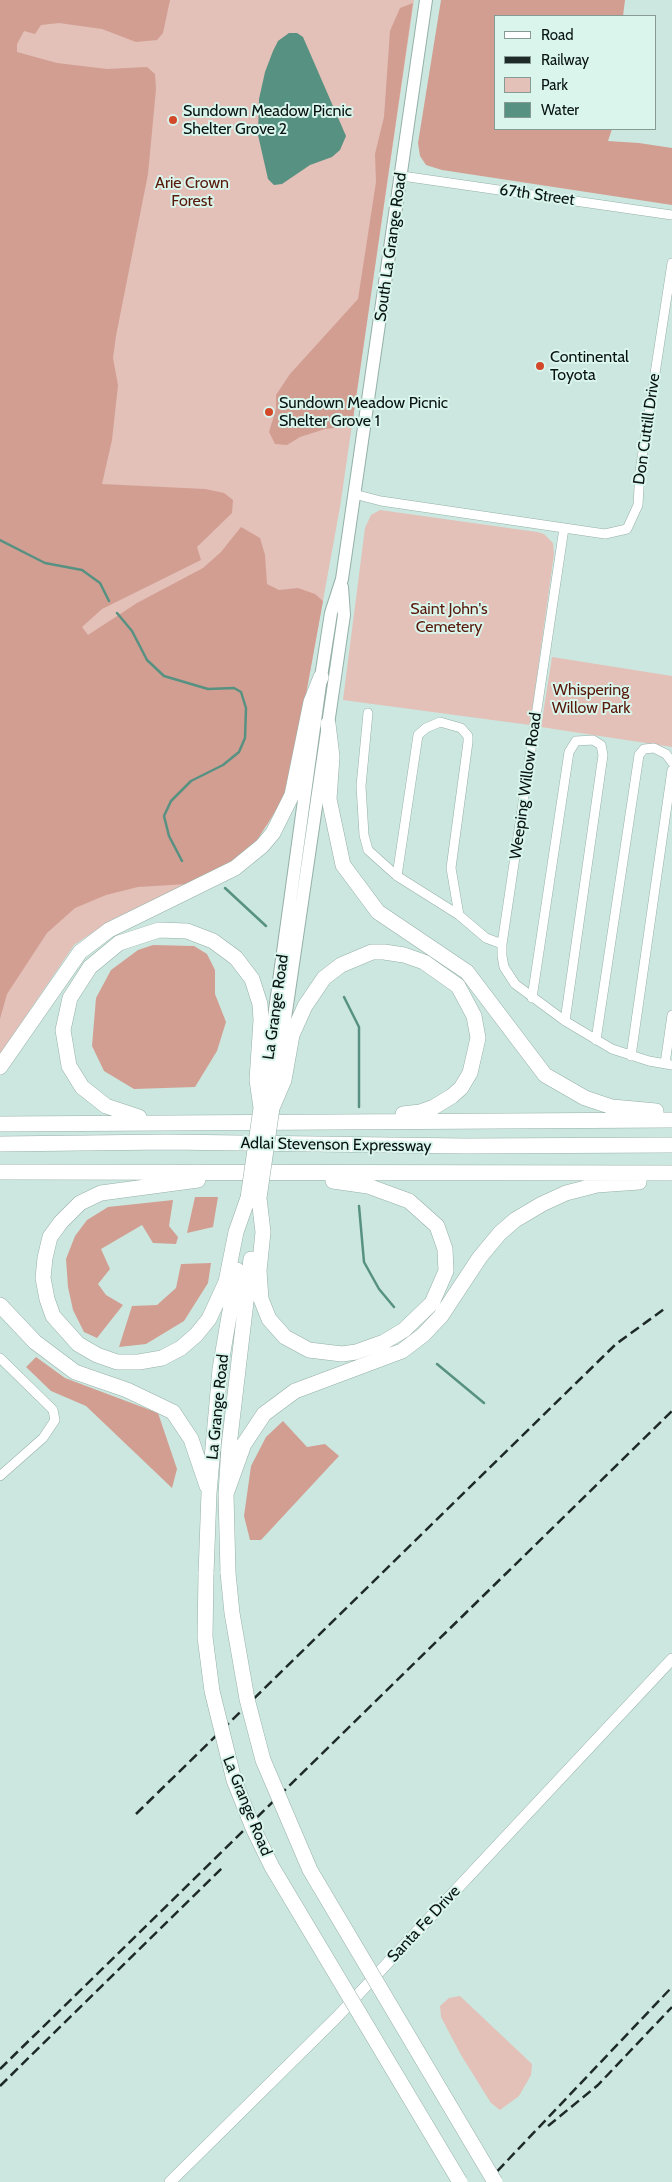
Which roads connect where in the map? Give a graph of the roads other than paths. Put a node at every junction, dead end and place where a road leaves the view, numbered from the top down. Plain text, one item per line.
1 (426, 0) edge
2 (402, 176) junction
3 (672, 215) edge
4 (672, 263) edge
5 (354, 494) junction
6 (564, 528) junction
7 (342, 579) junction
8 (321, 677) junction
9 (368, 713) dead end
10 (328, 724) junction
11 (672, 762) edge
12 (672, 770) edge
13 (397, 876) junction
14 (459, 915) junction
15 (502, 944) junction
16 (532, 998) junction
17 (672, 1015) edge
18 (565, 1021) junction
19 (596, 1040) junction
20 (630, 1056) junction
21 (668, 1064) edge
22 (0, 1068) edge
23 (271, 1080) junction
24 (266, 1108) junction
25 (672, 1111) edge
26 (672, 1120) edge
27 (196, 1123) junction
28 (314, 1123) junction
29 (0, 1124) edge
30 (0, 1144) edge
31 (672, 1145) edge
32 (0, 1172) edge
33 (226, 1172) junction
34 (672, 1173) edge
35 (292, 1174) junction
36 (672, 1179) edge
37 (249, 1232) junction
38 (0, 1305) edge
39 (0, 1358) edge
40 (0, 1476) edge
41 (209, 1493) junction
42 (226, 1494) junction
43 (672, 1659) edge
44 (170, 2182) edge
45 (460, 2182) edge
46 (495, 2182) edge

1 - 2 main road, South La Grange Road
2 - 3 street, 67th Street
2 - 5 main road, South La Grange Road
4 - 6 street, Don Cuttill Drive
5 - 6 street
5 - 7 main road, La Grange Road
6 - 15 street, Weeping Willow Road
7 - 8 main road, La Grange Road
7 - 10 main road, La Grange Road
8 - 22 highway
8 - 23 main road, La Grange Road
9 - 13 street
10 - 23 main road, La Grange Road
10 - 25 highway
11 - 19 street
12 - 20 street
13 - 14 street
13 - 14 street
14 - 15 street
15 - 16 street, Weeping Willow Road
16 - 18 street, Weeping Willow Road
16 - 18 street
17 - 21 street
18 - 19 street, Weeping Willow Road
19 - 20 street, Weeping Willow Road
20 - 21 street, Weeping Willow Road
23 - 24 highway
23 - 24 highway
23 - 27 highway
23 - 28 highway
24 - 37 highway, La Grange Road, bridge
26 - 28 highway
27 - 28 highway
27 - 29 highway
30 - 31 highway, Adlai Stevenson Expressway
32 - 33 highway, Adlai Stevenson Expressway
33 - 35 highway, Adlai Stevenson Expressway
33 - 37 highway
34 - 35 highway, Adlai Stevenson Expressway
35 - 37 highway
36 - 42 highway
37 - 41 highway, La Grange Road
37 - 42 highway, La Grange Road
38 - 41 highway
39 - 40 street
41 - 45 highway, La Grange Road, bridge
42 - 46 highway, La Grange Road, bridge
43 - 44 street, Santa Fe Drive

